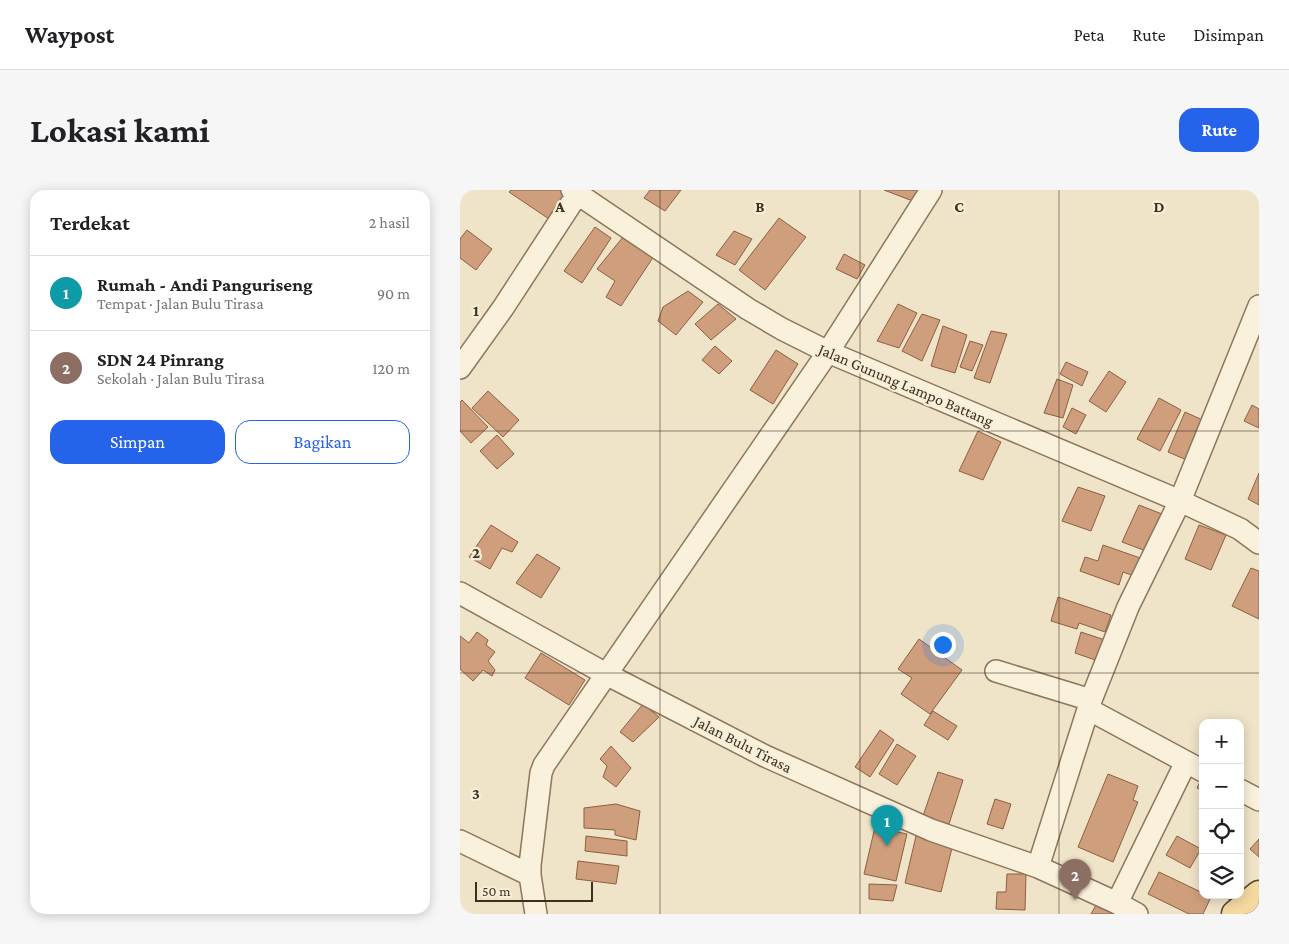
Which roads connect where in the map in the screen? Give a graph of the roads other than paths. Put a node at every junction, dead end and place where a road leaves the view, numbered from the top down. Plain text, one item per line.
1 (931, 190) edge
2 (576, 191) edge
3 (1259, 306) edge
4 (828, 352) junction
5 (460, 368) edge
6 (1180, 501) junction
7 (1259, 544) edge
8 (460, 593) edge
9 (996, 671) dead end
10 (606, 674) junction
11 (1090, 705) junction
12 (1194, 767) edge
13 (1244, 792) edge
14 (1259, 800) edge
15 (460, 841) edge
16 (1038, 867) junction
17 (530, 875) junction
18 (1259, 894) edge
19 (1117, 903) junction
20 (536, 914) edge
21 (1137, 914) edge
22 (1236, 914) edge

1 - 4 street
2 - 4 street, Jalan Gunung Lampo Battang
2 - 5 street
3 - 6 street
4 - 6 street, Jalan Gunung Lampo Battang
4 - 10 street
6 - 7 street, Jalan Gunung Lampo Battang
6 - 11 street
8 - 10 street, Jalan Bulu Tirasa
9 - 11 street
10 - 16 street, Jalan Bulu Tirasa
10 - 17 street
11 - 12 street
11 - 16 street
12 - 19 street
13 - 14 street
15 - 17 street
16 - 19 street, Jalan Bulu Tirasa
17 - 20 street
18 - 22 main road
19 - 21 street, Jalan Bulu Tirasa

